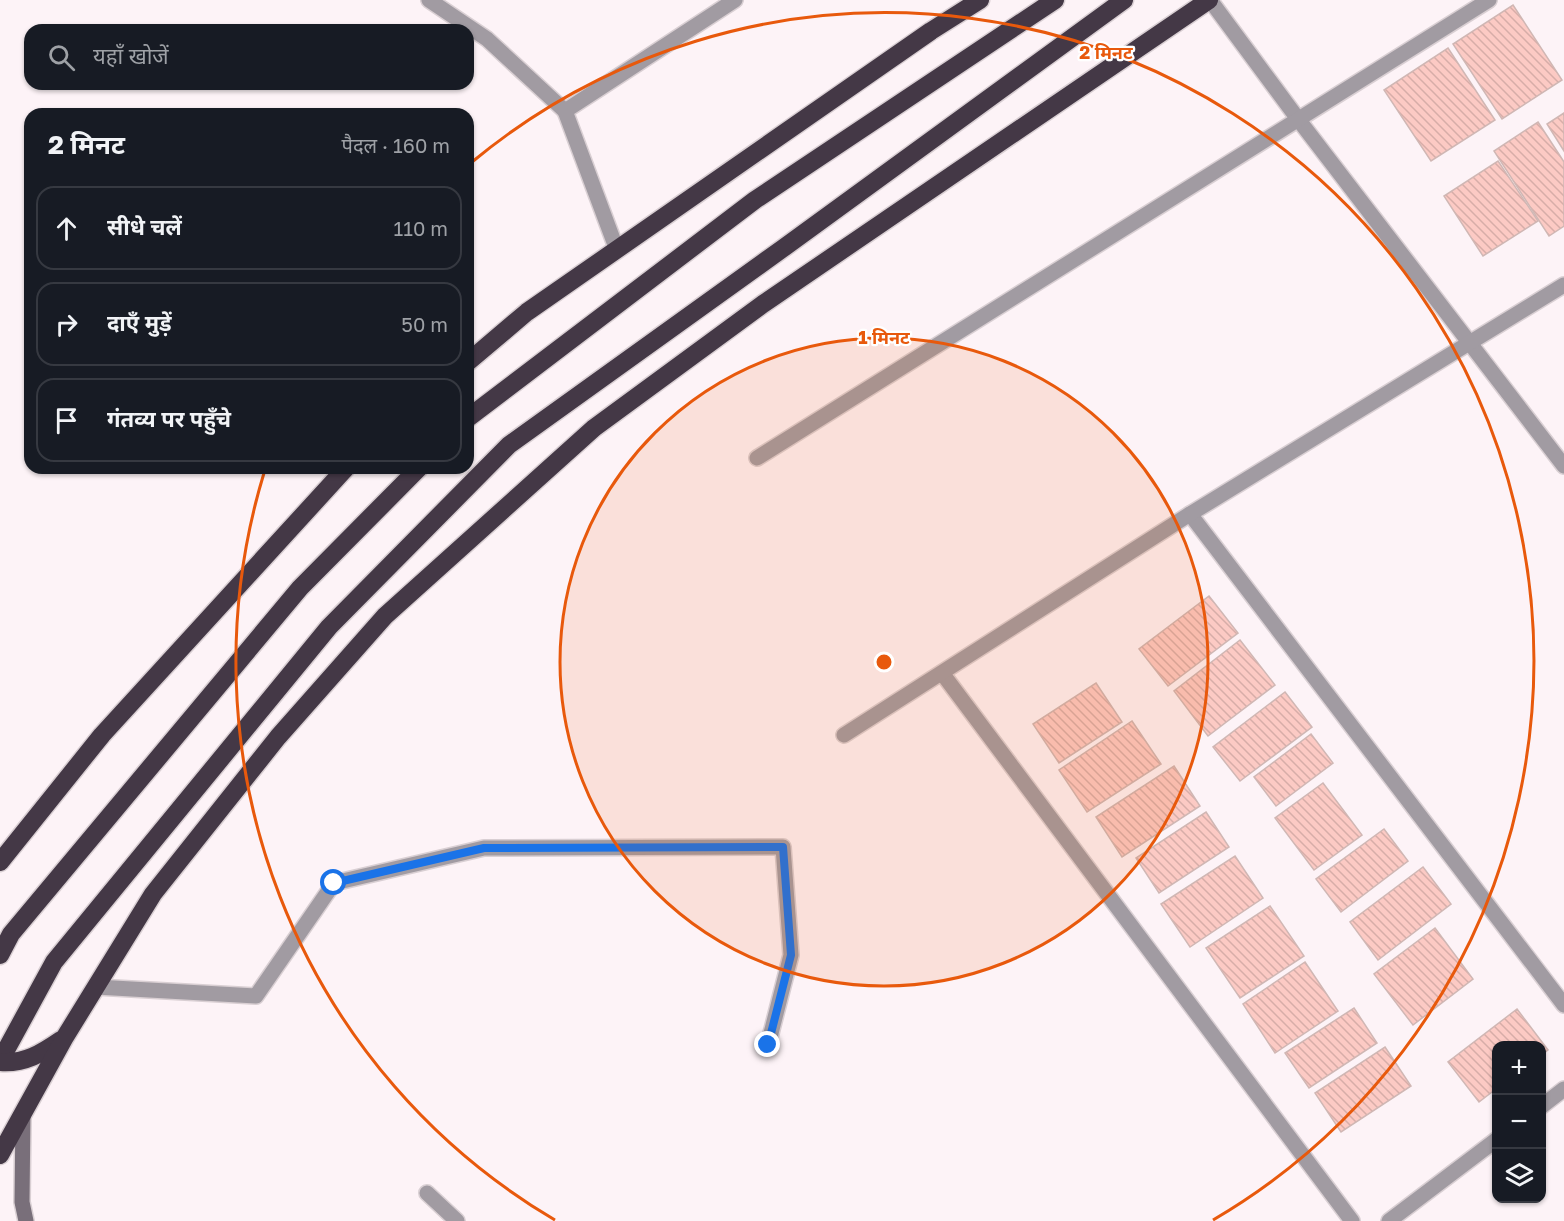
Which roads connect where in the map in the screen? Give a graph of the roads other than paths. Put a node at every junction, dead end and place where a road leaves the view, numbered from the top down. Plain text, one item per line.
1 (429, 0) edge
2 (735, 0) edge
3 (980, 0) edge
4 (1055, 0) edge
5 (1124, 0) edge
6 (1210, 0) edge
7 (1489, 0) edge
8 (465, 24) edge
9 (474, 30) edge
10 (565, 111) junction
11 (1299, 119) junction
12 (617, 250) junction
13 (1564, 285) edge
14 (1470, 343) junction
15 (474, 357) edge
16 (474, 413) edge
17 (757, 458) dead end
18 (1564, 466) edge
19 (341, 474) edge
20 (412, 474) edge
21 (1190, 514) junction
22 (942, 673) junction
23 (844, 735) dead end
24 (0, 862) edge
25 (0, 955) edge
26 (96, 987) junction
27 (1564, 1005) edge
28 (65, 1037) junction
29 (768, 1045) dead end
30 (0, 1061) edge
31 (1564, 1089) edge
32 (1546, 1103) edge
33 (24, 1113) junction
34 (1492, 1144) edge
35 (0, 1155) edge
36 (427, 1193) dead end
37 (26, 1221) edge
38 (457, 1221) edge
39 (1352, 1221) edge
40 (1389, 1221) edge

1 - 8 street
2 - 10 street
3 - 12 highway
4 - 16 highway
5 - 30 highway
6 - 11 street
6 - 26 highway
7 - 11 street
9 - 10 street
10 - 12 street
11 - 14 street
11 - 17 street
12 - 15 highway
13 - 14 street
14 - 18 street
14 - 21 street
19 - 24 highway
20 - 25 highway
21 - 22 street
21 - 27 street
22 - 23 street
22 - 39 street
26 - 28 highway
26 - 29 street
28 - 30 highway
28 - 33 highway
31 - 32 street
33 - 35 highway
33 - 37 street
34 - 40 street
36 - 38 street

